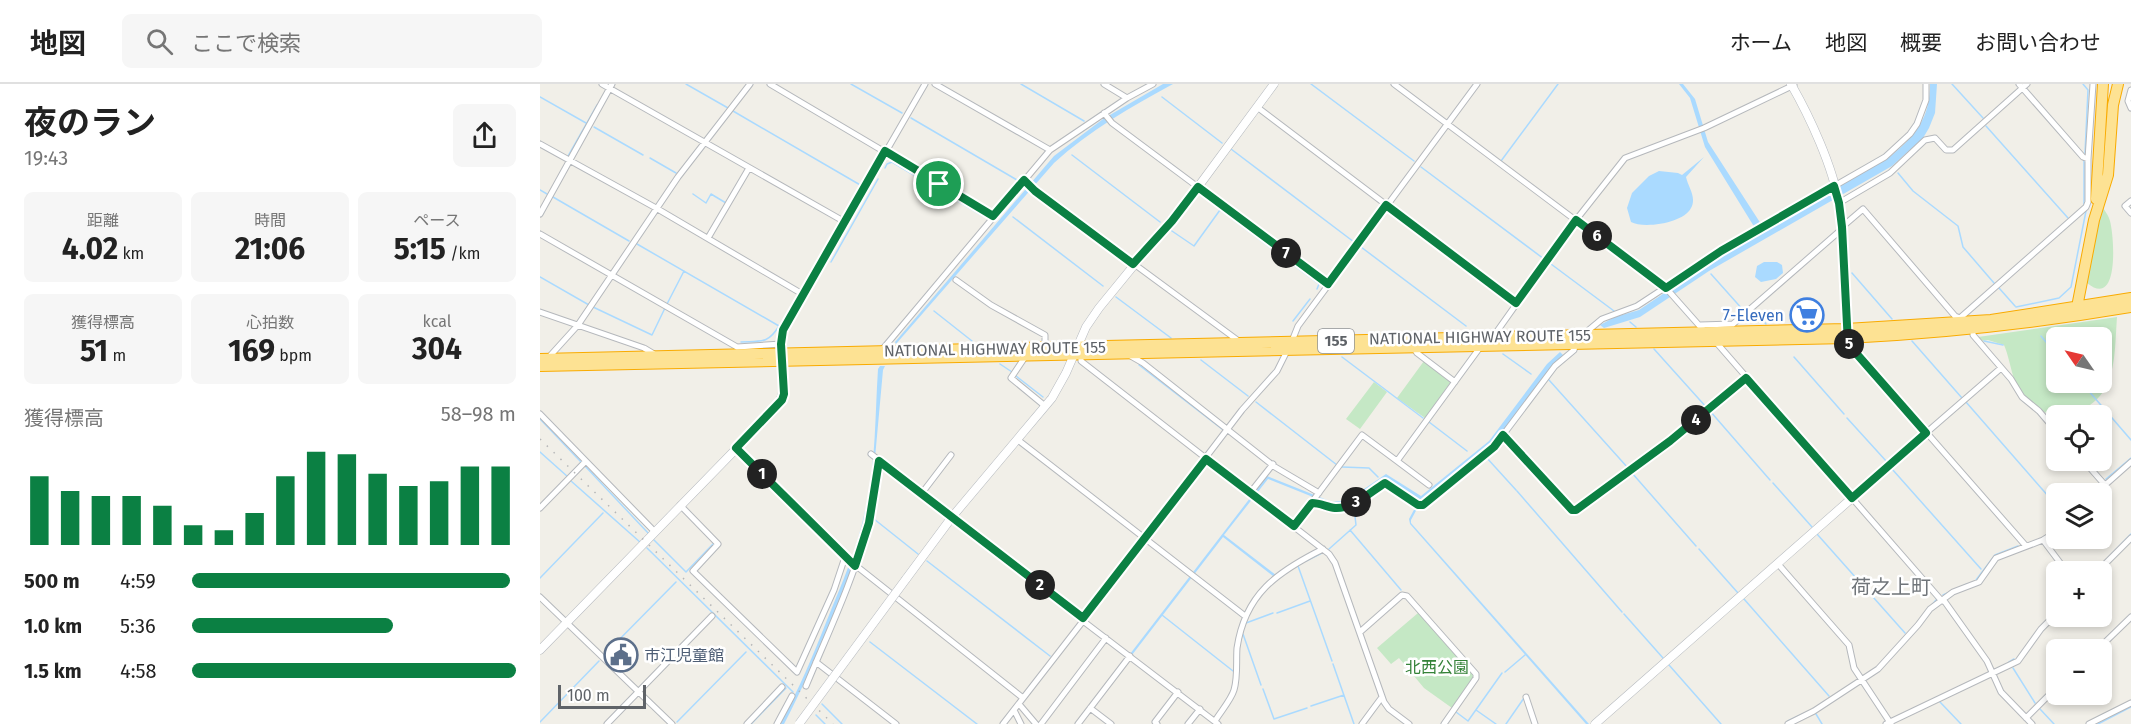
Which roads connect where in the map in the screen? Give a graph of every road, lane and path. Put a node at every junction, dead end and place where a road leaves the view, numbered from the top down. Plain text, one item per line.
1 (602, 84) edge
2 (750, 84) edge
3 (770, 84) edge
4 (925, 84) edge
5 (935, 84) edge
6 (1104, 84) edge
7 (1153, 84) edge
8 (1274, 84) edge
9 (1394, 84) edge
10 (1477, 84) edge
11 (1793, 84) edge
12 (1926, 84) edge
13 (2093, 84) edge
14 (2103, 84) edge
15 (2110, 84) edge
16 (2118, 84) edge
17 (2125, 84) edge
18 (2023, 85) edge
19 (611, 86) edge
20 (2131, 90) edge
21 (1127, 98) junction
22 (1257, 107) junction
23 (2131, 108) edge
24 (1106, 115) junction
25 (1447, 123) junction
26 (2105, 135) junction
27 (705, 142) junction
28 (540, 144) edge
29 (1050, 150) junction
30 (885, 151) junction
31 (2088, 159) junction
32 (570, 161) junction
33 (749, 168) junction
34 (1025, 180) junction
35 (1834, 186) junction
36 (1198, 187) junction
37 (2131, 201) edge
38 (1839, 203) junction
39 (1386, 205) junction
40 (657, 208) junction
41 (2131, 213) edge
42 (540, 214) edge
43 (993, 216) junction
44 (1576, 220) junction
45 (845, 222) junction
46 (1842, 228) junction
47 (540, 234) edge
48 (708, 238) junction
49 (1133, 264) junction
50 (612, 275) junction
51 (956, 280) dead end
52 (1328, 284) junction
53 (1666, 288) junction
54 (804, 294) junction
55 (2131, 298) edge
56 (1516, 303) junction
57 (2131, 307) edge
58 (2078, 311) junction
59 (540, 312) edge
60 (1960, 320) junction
61 (578, 325) junction
62 (1972, 330) junction
63 (1707, 333) junction
64 (1847, 334) junction
65 (1493, 337) junction
66 (1580, 339) junction
67 (1242, 342) junction
68 (1482, 345) junction
69 (1290, 346) junction
70 (1413, 347) junction
71 (1045, 348) junction
72 (881, 351) junction
73 (1077, 352) junction
74 (782, 353) junction
75 (1125, 353) junction
76 (1026, 355) junction
77 (657, 356) junction
78 (543, 361) edge
79 (2001, 368) junction
80 (1746, 378) junction
81 (1455, 382) junction
82 (1045, 406) junction
83 (540, 414) edge
84 (2046, 419) edge
85 (1228, 429) junction
86 (1926, 433) junction
87 (1503, 435) junction
88 (1018, 440) junction
89 (736, 448) junction
90 (951, 455) dead end
91 (1206, 459) junction
92 (1397, 461) junction
93 (585, 462) junction
94 (2131, 462) edge
95 (1273, 464) junction
96 (2093, 471) edge
97 (2103, 483) edge
98 (2107, 483) edge
99 (1430, 485) dead end
100 (921, 493) junction
101 (1252, 494) junction
102 (1316, 498) junction
103 (1852, 498) junction
104 (680, 506) junction
105 (540, 508) edge
106 (952, 517) junction
107 (1294, 526) junction
108 (655, 532) junction
109 (1145, 538) junction
110 (2046, 538) edge
111 (2131, 538) edge
112 (2043, 540) junction
113 (2026, 546) junction
114 (1323, 549) junction
115 (845, 557) junction
116 (2059, 561) edge
117 (2108, 561) edge
118 (1778, 564) junction
119 (855, 566) junction
120 (540, 597) edge
121 (1941, 600) junction
122 (712, 616) dead end
123 (1245, 616) junction
124 (2131, 617) edge
125 (1083, 620) junction
126 (566, 623) junction
127 (2046, 625) edge
128 (1360, 632) junction
129 (1106, 638) junction
130 (2108, 639) edge
131 (540, 651) edge
132 (1130, 656) junction
133 (816, 662) junction
134 (1994, 673) junction
135 (1862, 681) junction
136 (806, 686) dead end
137 (782, 687) dead end
138 (638, 691) junction
139 (1178, 692) junction
140 (792, 696) dead end
141 (1382, 697) junction
142 (1526, 697) dead end
143 (1023, 698) junction
144 (2046, 698) edge
145 (2131, 703) edge
146 (1019, 704) junction
147 (1090, 708) junction
148 (1200, 709) junction
149 (1014, 710) junction
150 (2026, 718) junction
151 (1216, 722) edge
152 (607, 724) edge
153 (672, 724) edge
154 (747, 724) edge
155 (777, 724) edge
156 (799, 724) edge
157 (896, 724) edge
158 (1003, 724) edge
159 (1021, 724) edge
160 (1036, 724) edge
161 (1041, 724) edge
162 (1078, 724) edge
163 (1110, 724) edge
164 (1157, 724) edge
165 (1188, 724) edge
166 (1362, 724) edge
167 (1410, 724) edge
168 (1443, 724) edge
169 (1535, 724) edge
170 (1595, 724) edge
171 (1788, 724) edge
172 (1889, 724) edge
173 (2032, 724) edge
174 (2089, 724) edge

1 - 19 street
2 - 27 street
3 - 30 street
4 - 30 street
5 - 29 street
6 - 21 street
7 - 21 street
8 - 22 street
9 - 25 street
10 - 25 street
11 - 35 street
11 - 44 street
12 - 35 street
13 - 31 street
14 - 26 highway
15 - 26 highway
16 - 26 highway
17 - 26 highway
18 - 31 street
18 - 38 street
19 - 27 street
19 - 32 street
20 - 23 street
21 - 24 street
22 - 36 street
22 - 39 street
24 - 29 street
24 - 36 street
25 - 39 street
25 - 44 street
26 - 58 highway
27 - 33 street
27 - 40 street
28 - 32 street
29 - 34 street
30 - 43 street
30 - 45 street
31 - 60 street
32 - 40 street
32 - 42 street
33 - 45 street
33 - 48 street
34 - 43 street
34 - 49 street
35 - 38 street
35 - 53 street
36 - 49 street
36 - 52 street
37 - 41 street
38 - 46 street
39 - 52 street
39 - 56 street
40 - 48 street
40 - 50 street
43 - 72 street
44 - 53 street
44 - 56 street
45 - 54 street
46 - 60 street
46 - 63 street
46 - 64 street
47 - 50 street
48 - 54 street
49 - 67 street
49 - 73 street
50 - 61 street
50 - 74 street
51 - 71 street
52 - 69 street
53 - 63 street
53 - 66 street
54 - 74 street
55 - 58 highway, NATIONAL HIGHWAY ROUTE 155 / 155
56 - 65 street
57 - 58 highway, NATIONAL HIGHWAY ROUTE 155 / 155
58 - 60 highway, NATIONAL HIGHWAY ROUTE 155 / 155
58 - 62 highway, NATIONAL HIGHWAY ROUTE 155 / 155
59 - 61 street
60 - 64 highway, NATIONAL HIGHWAY ROUTE 155 / 155
61 - 77 street
61 - 78 street
62 - 64 highway, NATIONAL HIGHWAY ROUTE 155 / 155
62 - 79 street
63 - 64 highway, NATIONAL HIGHWAY ROUTE 155 / 155
63 - 66 highway, NATIONAL HIGHWAY ROUTE 155 / 155
63 - 80 street
64 - 86 street
65 - 66 highway, NATIONAL HIGHWAY ROUTE 155 / 155
65 - 69 highway, NATIONAL HIGHWAY ROUTE 155 / 155
66 - 68 highway, NATIONAL HIGHWAY ROUTE 155 / 155
66 - 87 street
67 - 69 highway, NATIONAL HIGHWAY ROUTE 155 / 155
67 - 73 highway, NATIONAL HIGHWAY ROUTE 155 / 155
68 - 70 highway, NATIONAL HIGHWAY ROUTE 155 / 155
68 - 81 street
69 - 70 highway, NATIONAL HIGHWAY ROUTE 155 / 155
69 - 75 highway, NATIONAL HIGHWAY ROUTE 155 / 155
69 - 85 street
70 - 81 street
71 - 72 highway, NATIONAL HIGHWAY ROUTE 155 / 155
71 - 73 highway, NATIONAL HIGHWAY ROUTE 155 / 155
72 - 74 highway, NATIONAL HIGHWAY ROUTE 155 / 155
73 - 75 highway, NATIONAL HIGHWAY ROUTE 155 / 155
73 - 76 highway, NATIONAL HIGHWAY ROUTE 155 / 155
73 - 82 street
73 - 91 street
74 - 76 highway, NATIONAL HIGHWAY ROUTE 155 / 155
74 - 77 highway, NATIONAL HIGHWAY ROUTE 155 / 155
74 - 78 highway, NATIONAL HIGHWAY ROUTE 155 / 155
74 - 89 street
75 - 85 street
76 - 82 street
77 - 78 highway, NATIONAL HIGHWAY ROUTE 155 / 155
79 - 84 street
79 - 86 street
80 - 87 street
80 - 103 street
81 - 92 street
82 - 88 street
83 - 93 street
85 - 91 street
85 - 95 street
86 - 103 street
86 - 113 street
87 - 102 street
88 - 106 street
88 - 109 street
89 - 104 street
89 - 115 street
90 - 100 street
91 - 101 street
91 - 109 street
92 - 99 street
92 - 102 street
93 - 105 street
93 - 108 street
94 - 98 street
95 - 101 street
95 - 102 street
96 - 97 street
100 - 106 street
100 - 119 street
101 - 107 street
102 - 107 street
103 - 118 street
103 - 121 street
104 - 108 street
104 - 115 street
106 - 125 street
106 - 156 street, bridge
107 - 114 street
108 - 126 street
109 - 123 street
109 - 125 street
110 - 112 street
111 - 117 street
112 - 113 street
112 - 116 street
113 - 121 street
114 - 123 street
114 - 128 street
115 - 119 street
118 - 135 street
118 - 170 street
119 - 133 street
119 - 143 street
120 - 126 street
121 - 134 street
121 - 135 street
122 - 138 street
123 - 151 street
124 - 130 street
125 - 129 street
125 - 143 street
126 - 131 street
126 - 138 street
127 - 134 street
128 - 141 street
128 - 168 street
129 - 132 street
129 - 161 street
132 - 139 street
132 - 147 street
133 - 136 street
133 - 157 street
134 - 150 street
134 - 172 street
135 - 171 street
135 - 172 street
137 - 154 street
138 - 152 street
138 - 153 street
139 - 148 street
139 - 164 street
140 - 155 street
141 - 166 street
141 - 167 street
142 - 169 street
143 - 146 street
144 - 150 street
145 - 174 street
146 - 149 street
146 - 160 street
147 - 162 street
147 - 163 street
148 - 151 street
148 - 165 street
149 - 158 street
149 - 159 street
150 - 173 street

